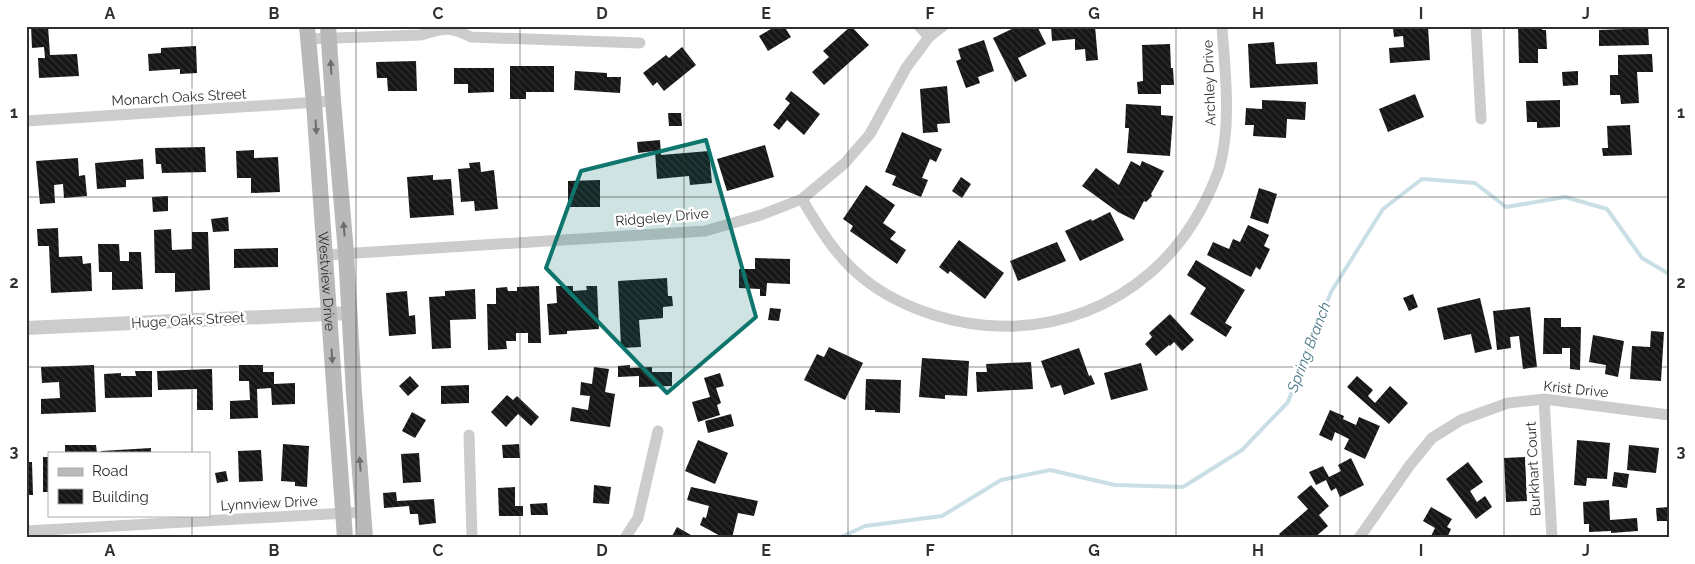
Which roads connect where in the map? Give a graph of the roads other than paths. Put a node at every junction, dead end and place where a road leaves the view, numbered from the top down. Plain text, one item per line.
1 (919, 26) edge
2 (943, 26) edge
3 (1222, 26) edge
4 (1476, 26) edge
5 (329, 32) edge
6 (307, 33) edge
7 (929, 37) junction
8 (640, 43) dead end
9 (333, 101) junction
10 (314, 103) junction
11 (1482, 119) dead end
12 (26, 121) edge
13 (802, 199) junction
14 (346, 253) junction
15 (325, 255) junction
16 (330, 313) junction
17 (350, 313) junction
18 (26, 328) edge
19 (1544, 399) junction
20 (1669, 415) edge
21 (658, 432) dead end
22 (469, 435) dead end
23 (364, 512) junction
24 (343, 514) junction
25 (26, 531) edge
26 (345, 538) edge
27 (365, 538) edge
28 (472, 538) edge
29 (624, 538) edge
30 (1359, 538) edge
31 (1552, 538) edge

1 - 7 street
2 - 7 street, Ridgeley Drive
3 - 13 street, Archley Drive
4 - 11 street
5 - 6 street
5 - 8 street
9 -> 5 main road, Westview Drive
6 - 10 main road, Westview Drive
7 - 13 street, Ridgeley Drive
9 - 10 street, Monarch Oaks Street
14 -> 9 main road, Westview Drive
10 - 12 street, Monarch Oaks Street
10 -> 15 main road, Westview Drive
13 - 14 street, Ridgeley Drive
14 - 15 street, Ridgeley Drive
14 - 17 main road, Westview Drive
15 - 16 main road, Westview Drive
16 - 17 street, Huge Oaks Street
16 - 18 street, Huge Oaks Street
16 -> 24 main road, Westview Drive
23 -> 17 main road, Westview Drive
19 - 20 street, Krist Drive
19 - 30 street, Krist Drive
19 - 31 street, Burkhart Court
21 - 29 street
22 - 28 street
23 - 24 street, Lynnview Drive
23 - 27 main road, Westview Drive
24 - 25 street, Lynnview Drive
24 - 26 main road, Westview Drive

